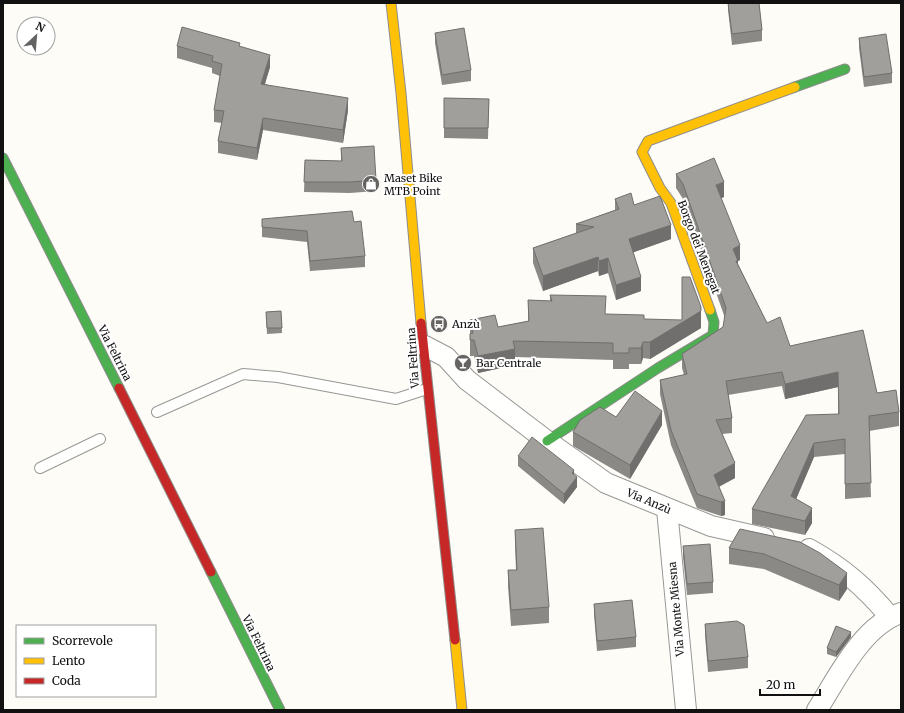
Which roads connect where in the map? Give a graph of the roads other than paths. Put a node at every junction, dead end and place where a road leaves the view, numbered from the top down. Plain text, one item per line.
1 (391, 3) edge
2 (845, 69) dead end
3 (3, 158) edge
4 (425, 346) junction
5 (427, 389) junction
6 (157, 412) dead end
7 (100, 439) dead end
8 (547, 442) junction
9 (40, 468) dead end
10 (667, 509) junction
11 (895, 615) edge
12 (280, 710) edge
13 (462, 710) edge
14 (686, 710) edge
15 (817, 710) edge

1 - 4 street, Via Feltrina
2 - 8 street, Borgo dei Menegat
3 - 12 street, Via Feltrina
4 - 5 street, Via Feltrina
4 - 8 street, Via Anzù
5 - 6 lane
5 - 13 street, Via Feltrina
7 - 9 lane
8 - 10 street, Via Anzù
10 - 11 street, Via Anzù
10 - 14 street, Via Monte Miesna
11 - 15 street

